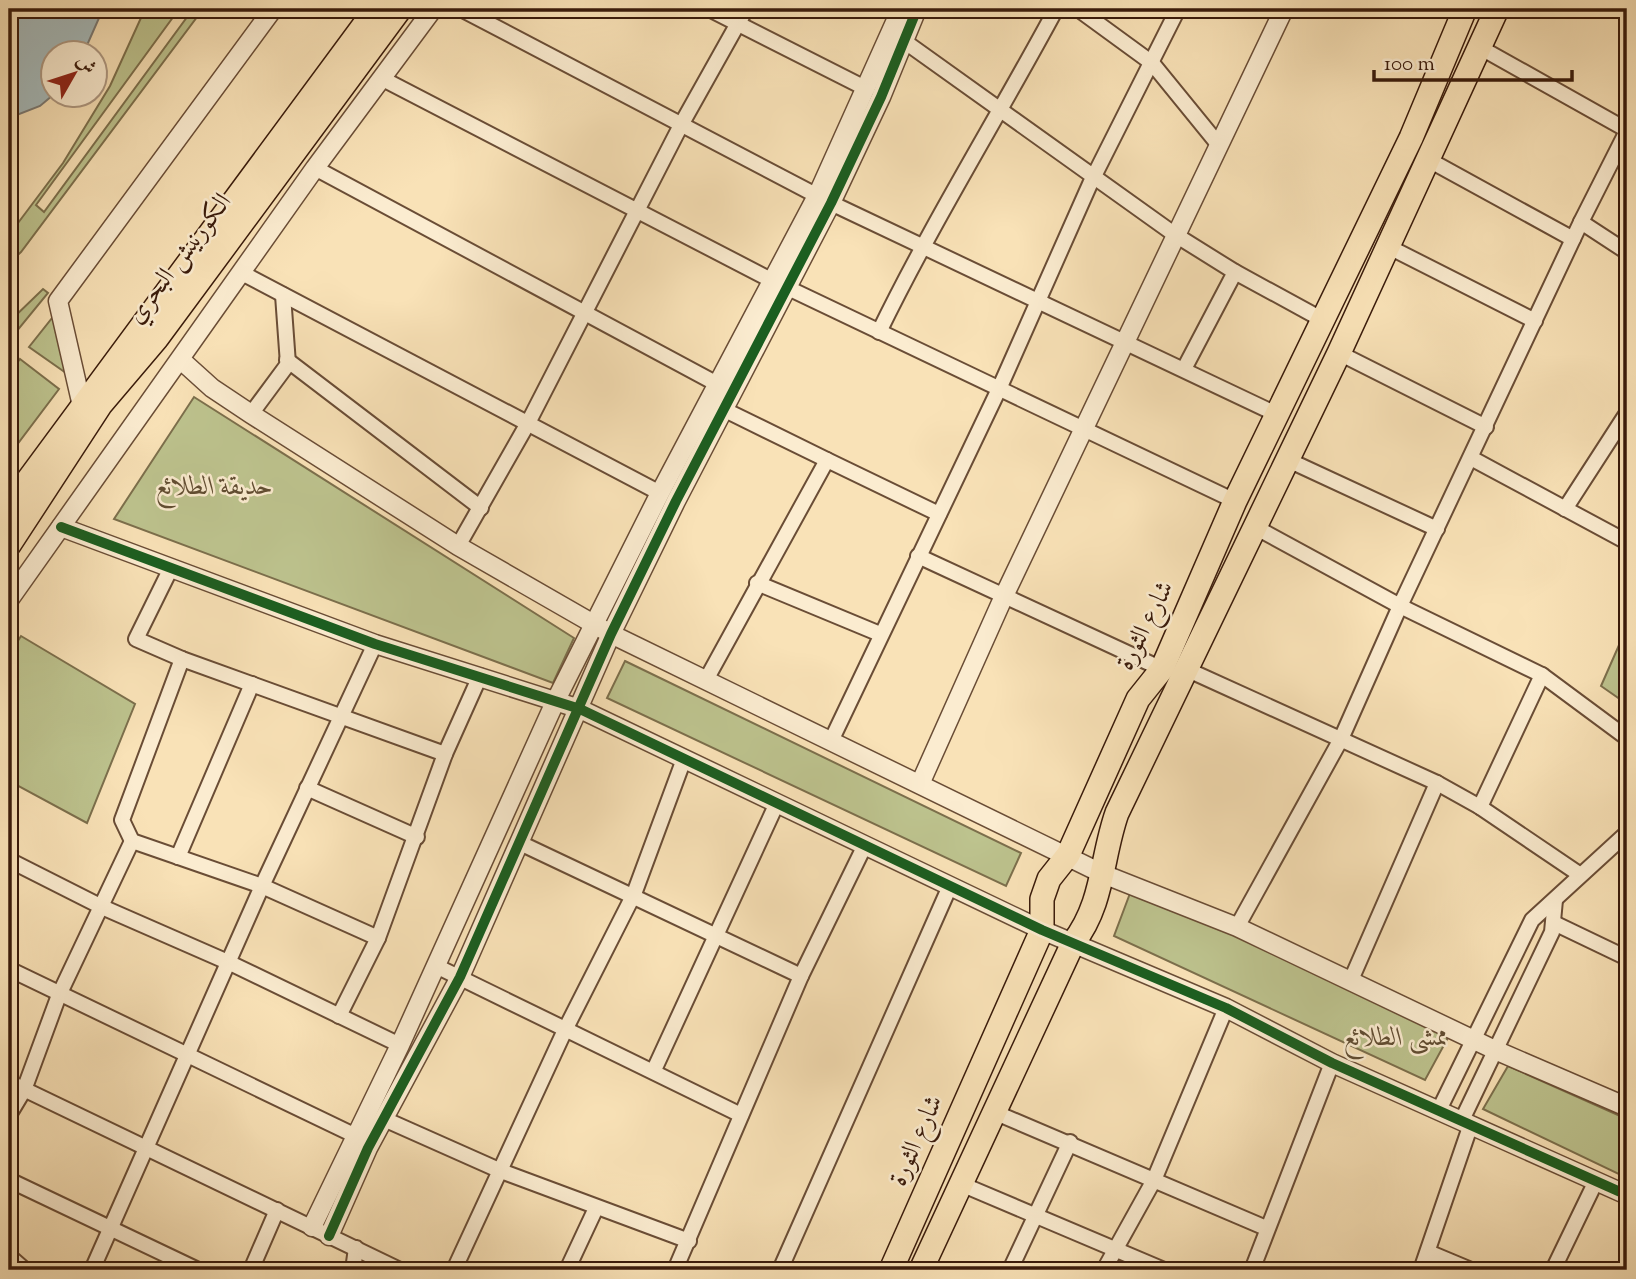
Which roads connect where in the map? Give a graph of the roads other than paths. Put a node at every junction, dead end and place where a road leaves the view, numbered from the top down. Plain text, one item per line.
1 (273, 9) edge
2 (376, 9) edge
3 (400, 9) edge
4 (433, 9) edge
5 (461, 9) edge
6 (709, 9) edge
7 (746, 9) edge
8 (901, 9) edge
9 (917, 9) edge
10 (1056, 9) edge
11 (1078, 9) edge
12 (1178, 9) edge
13 (1284, 9) edge
14 (1465, 9) edge
15 (1497, 9) edge
16 (738, 24) junction
17 (904, 41) junction
18 (1481, 48) junction
19 (1152, 63) junction
20 (381, 78) junction
21 (867, 89) junction
22 (1002, 109) junction
23 (681, 125) junction
24 (1627, 131) edge
25 (1218, 144) junction
26 (1429, 160) junction
27 (315, 168) junction
28 (1094, 177) junction
29 (824, 200) junction
30 (638, 214) junction
31 (1581, 222) junction
32 (1174, 234) junction
33 (1573, 239) junction
34 (921, 247) junction
35 (1389, 247) junction
36 (1627, 252) edge
37 (1235, 272) junction
38 (242, 273) junction
39 (780, 285) junction
40 (283, 295) junction
41 (1040, 301) junction
42 (585, 314) junction
43 (1323, 320) junction
44 (1535, 321) junction
45 (879, 332) junction
46 (1126, 342) junction
47 (1339, 353) junction
48 (181, 360) junction
49 (287, 360) junction
50 (1184, 369) junction
51 (719, 385) junction
52 (999, 389) junction
53 (82, 406) junction
54 (725, 410) junction
55 (251, 414) junction
56 (1276, 414) junction
57 (1627, 414) edge
58 (528, 423) junction
59 (1486, 427) junction
60 (1083, 431) junction
61 (1471, 458) junction
62 (1286, 459) junction
63 (827, 460) junction
64 (660, 493) junction
65 (1235, 501) junction
66 (9, 506) edge
67 (481, 509) junction
68 (1565, 509) junction
69 (939, 514) junction
70 (61, 527) junction
71 (1255, 527) junction
72 (1437, 528) junction
73 (1627, 542) edge
74 (9, 545) edge
75 (458, 546) junction
76 (918, 556) junction
77 (171, 568) junction
78 (757, 583) junction
79 (1004, 596) junction
80 (9, 600) edge
81 (1400, 606) junction
82 (593, 625) junction
83 (611, 634) junction
84 (880, 634) junction
85 (375, 644) junction
86 (182, 659) junction
87 (1161, 669) junction
88 (1186, 669) junction
89 (1542, 675) junction
90 (480, 676) junction
91 (706, 680) junction
92 (252, 684) junction
93 (556, 701) junction
94 (580, 709) junction
95 (340, 715) junction
96 (1627, 738) edge
97 (1341, 739) junction
98 (831, 741) junction
99 (445, 754) junction
100 (684, 759) junction
101 (1437, 783) junction
102 (920, 784) junction
103 (307, 788) junction
104 (777, 803) junction
105 (1480, 807) junction
106 (1627, 833) edge
107 (417, 837) junction
108 (132, 841) junction
109 (520, 843) junction
110 (865, 845) junction
111 (1068, 855) junction
112 (178, 857) junction
113 (9, 860) edge
114 (1103, 874) junction
115 (1579, 874) junction
116 (262, 886) junction
117 (950, 886) junction
118 (634, 894) junction
119 (1555, 900) junction
120 (102, 907) junction
121 (1554, 923) junction
122 (1237, 927) junction
123 (1042, 930) junction
124 (715, 935) junction
125 (378, 938) junction
126 (1073, 943) junction
127 (1627, 958) edge
128 (230, 963) junction
129 (436, 966) junction
130 (9, 969) edge
131 (801, 976) junction
132 (460, 977) junction
133 (1351, 980) junction
134 (59, 995) junction
135 (1226, 1009) junction
136 (339, 1016) junction
137 (565, 1030) junction
138 (1473, 1039) junction
139 (400, 1045) junction
140 (1495, 1050) junction
141 (188, 1055) junction
142 (1332, 1063) junction
143 (654, 1070) junction
144 (9, 1082) edge
145 (24, 1090) junction
146 (1627, 1107) edge
147 (1439, 1110) junction
148 (994, 1112) junction
149 (9, 1115) edge
150 (741, 1115) junction
151 (384, 1119) junction
152 (1466, 1122) junction
153 (356, 1136) junction
154 (1070, 1142) junction
155 (148, 1150) junction
156 (501, 1171) junction
157 (9, 1180) edge
158 (1154, 1180) junction
159 (1597, 1181) junction
160 (961, 1184) junction
161 (1627, 1195) edge
162 (596, 1208) junction
163 (277, 1210) junction
164 (1036, 1215) junction
165 (312, 1227) junction
166 (1266, 1228) junction
167 (110, 1229) junction
168 (329, 1236) junction
169 (688, 1241) junction
170 (356, 1248) junction
171 (1112, 1251) junction
172 (1428, 1252) junction
173 (9, 1256) edge
174 (26, 1270) edge
175 (92, 1270) edge
176 (198, 1270) edge
177 (251, 1270) edge
178 (353, 1270) edge
179 (400, 1270) edge
180 (454, 1270) edge
181 (567, 1270) edge
182 (674, 1270) edge
183 (780, 1270) edge
184 (891, 1270) edge
185 (921, 1270) edge
186 (1010, 1270) edge
187 (1104, 1270) edge
188 (1164, 1270) edge
189 (1252, 1270) edge
190 (1422, 1270) edge
191 (1471, 1270) edge
192 (1553, 1270) edge

1 - 53 street
2 - 53 main road, الكورنيش البحري
3 - 74 main road, الكورنيش البحري
4 - 20 street
5 - 23 street
6 - 16 street
7 - 16 street
8 - 21 street
9 - 17 street
10 - 22 street
11 - 19 street
12 - 19 street
13 - 25 street
14 - 43 main road, شارع الثورة
15 - 18 main road, شارع الثورة
16 - 21 street
16 - 23 street
17 - 22 street
17 - 29 street
18 - 24 street
18 - 26 main road, شارع الثورة
19 - 25 street
19 - 28 street
20 - 27 street
20 - 30 street
21 - 29 street
22 - 28 street
22 - 34 street
23 - 29 street
23 - 30 street
24 - 31 street
25 - 32 street
26 - 33 street
26 - 35 main road, شارع الثورة
27 - 38 street
27 - 42 street
28 - 32 street
28 - 41 street
29 - 34 street
29 - 39 street
30 - 39 street
30 - 42 street
31 - 33 street
31 - 36 street
32 - 37 street
32 - 46 street
33 - 44 street
34 - 41 street
34 - 45 street
35 - 44 street
35 - 47 main road, شارع الثورة
37 - 43 street
37 - 50 street
38 - 40 street
38 - 48 street
39 - 45 street
39 - 51 street
39 - 54 street
40 - 49 street
40 - 58 street
41 - 46 street
41 - 52 street
42 - 51 street
42 - 58 street
43 - 56 main road, شارع الثورة
44 - 59 street
45 - 52 street
46 - 50 street
46 - 60 street
47 - 59 street
47 - 62 main road, شارع الثورة
48 - 55 street
48 - 70 street
49 - 55 street
49 - 67 street
50 - 56 street
51 - 64 street
52 - 60 street
52 - 69 street
53 - 66 main road, الكورنيش البحري
54 - 63 street
54 - 83 street
55 - 75 street
56 - 65 main road, شارع الثورة
57 - 68 street
58 - 64 street
58 - 67 street
59 - 61 street
60 - 65 street
60 - 79 street
61 - 68 street
61 - 72 street
62 - 71 main road, شارع الثورة
62 - 72 street
63 - 69 street
63 - 78 street
64 - 82 street
65 - 87 main road, شارع الثورة
67 - 75 street
68 - 73 street
69 - 76 street
70 - 77 street
70 - 80 street
71 - 81 street
71 - 88 main road, شارع الثورة
72 - 81 street
75 - 82 street
76 - 79 street
76 - 84 street
77 - 85 street
77 - 86 street
78 - 84 street
78 - 91 street
79 - 87 street
79 - 102 street
81 - 89 street
81 - 97 street
82 - 83 street
82 - 93 street
83 - 91 street
83 - 94 street
84 - 98 street
85 - 90 street
85 - 95 street
86 - 92 street
86 - 108 street
87 - 111 main road, شارع الثورة
88 - 97 street
88 - 114 main road, شارع الثورة
89 - 96 street
89 - 105 street
90 - 93 street
90 - 99 street
91 - 98 street
92 - 95 street
92 - 112 street
93 - 94 street
93 - 129 street
94 - 100 street
94 - 109 street
95 - 99 street
95 - 103 street
97 - 101 street
97 - 122 street
98 - 102 street
99 - 107 street
100 - 104 street
100 - 118 street
101 - 105 street
101 - 133 street
102 - 111 street
103 - 107 street
103 - 116 street
104 - 110 street
104 - 124 street
105 - 115 street
106 - 115 street
107 - 125 street
108 - 112 street
108 - 120 street
109 - 118 street
109 - 132 street
110 - 117 street
110 - 131 street
111 - 114 street
111 - 123 main road, شارع الثورة
112 - 116 street
113 - 120 street
114 - 122 street
114 - 126 main road, شارع الثورة
115 - 119 street
116 - 125 street
116 - 128 street
117 - 123 street
117 - 183 street
118 - 124 street
118 - 137 street
119 - 121 street
119 - 138 street
120 - 128 street
120 - 134 street
121 - 127 street
121 - 140 street
122 - 133 street
123 - 126 street
123 - 184 main road, شارع الثورة
124 - 131 street
124 - 143 street
125 - 136 street
126 - 135 street
126 - 148 main road, شارع الثورة
128 - 136 street
128 - 141 street
129 - 132 street
129 - 139 street
130 - 134 street
131 - 150 street
132 - 137 street
132 - 151 street
133 - 138 street
134 - 141 street
134 - 145 street
135 - 142 street
135 - 158 street
136 - 139 street
137 - 143 street
137 - 156 street
138 - 140 street
138 - 147 street
139 - 153 street
140 - 146 street
140 - 152 street
141 - 153 street
141 - 155 street
142 - 147 street
142 - 166 street
143 - 150 street
144 - 145 street
145 - 149 street
145 - 155 street
147 - 152 street
148 - 154 street
148 - 160 main road, شارع الثورة
150 - 169 street
151 - 156 street
151 - 168 street
152 - 159 street
152 - 172 street
153 - 165 street
154 - 158 street
154 - 164 street
155 - 163 street
155 - 167 street
156 - 162 street
156 - 180 street
157 - 167 street
158 - 166 street
158 - 171 street
159 - 161 street
159 - 192 street
160 - 164 street
160 - 185 main road, شارع الثورة
162 - 169 street
162 - 181 street
163 - 165 street
163 - 177 street
164 - 171 street
164 - 186 street
165 - 168 street
166 - 189 street
167 - 175 street
167 - 176 street
168 - 170 street
169 - 182 street
170 - 178 street
170 - 179 street
171 - 187 street
171 - 188 street
172 - 190 street
172 - 191 street
173 - 174 street

